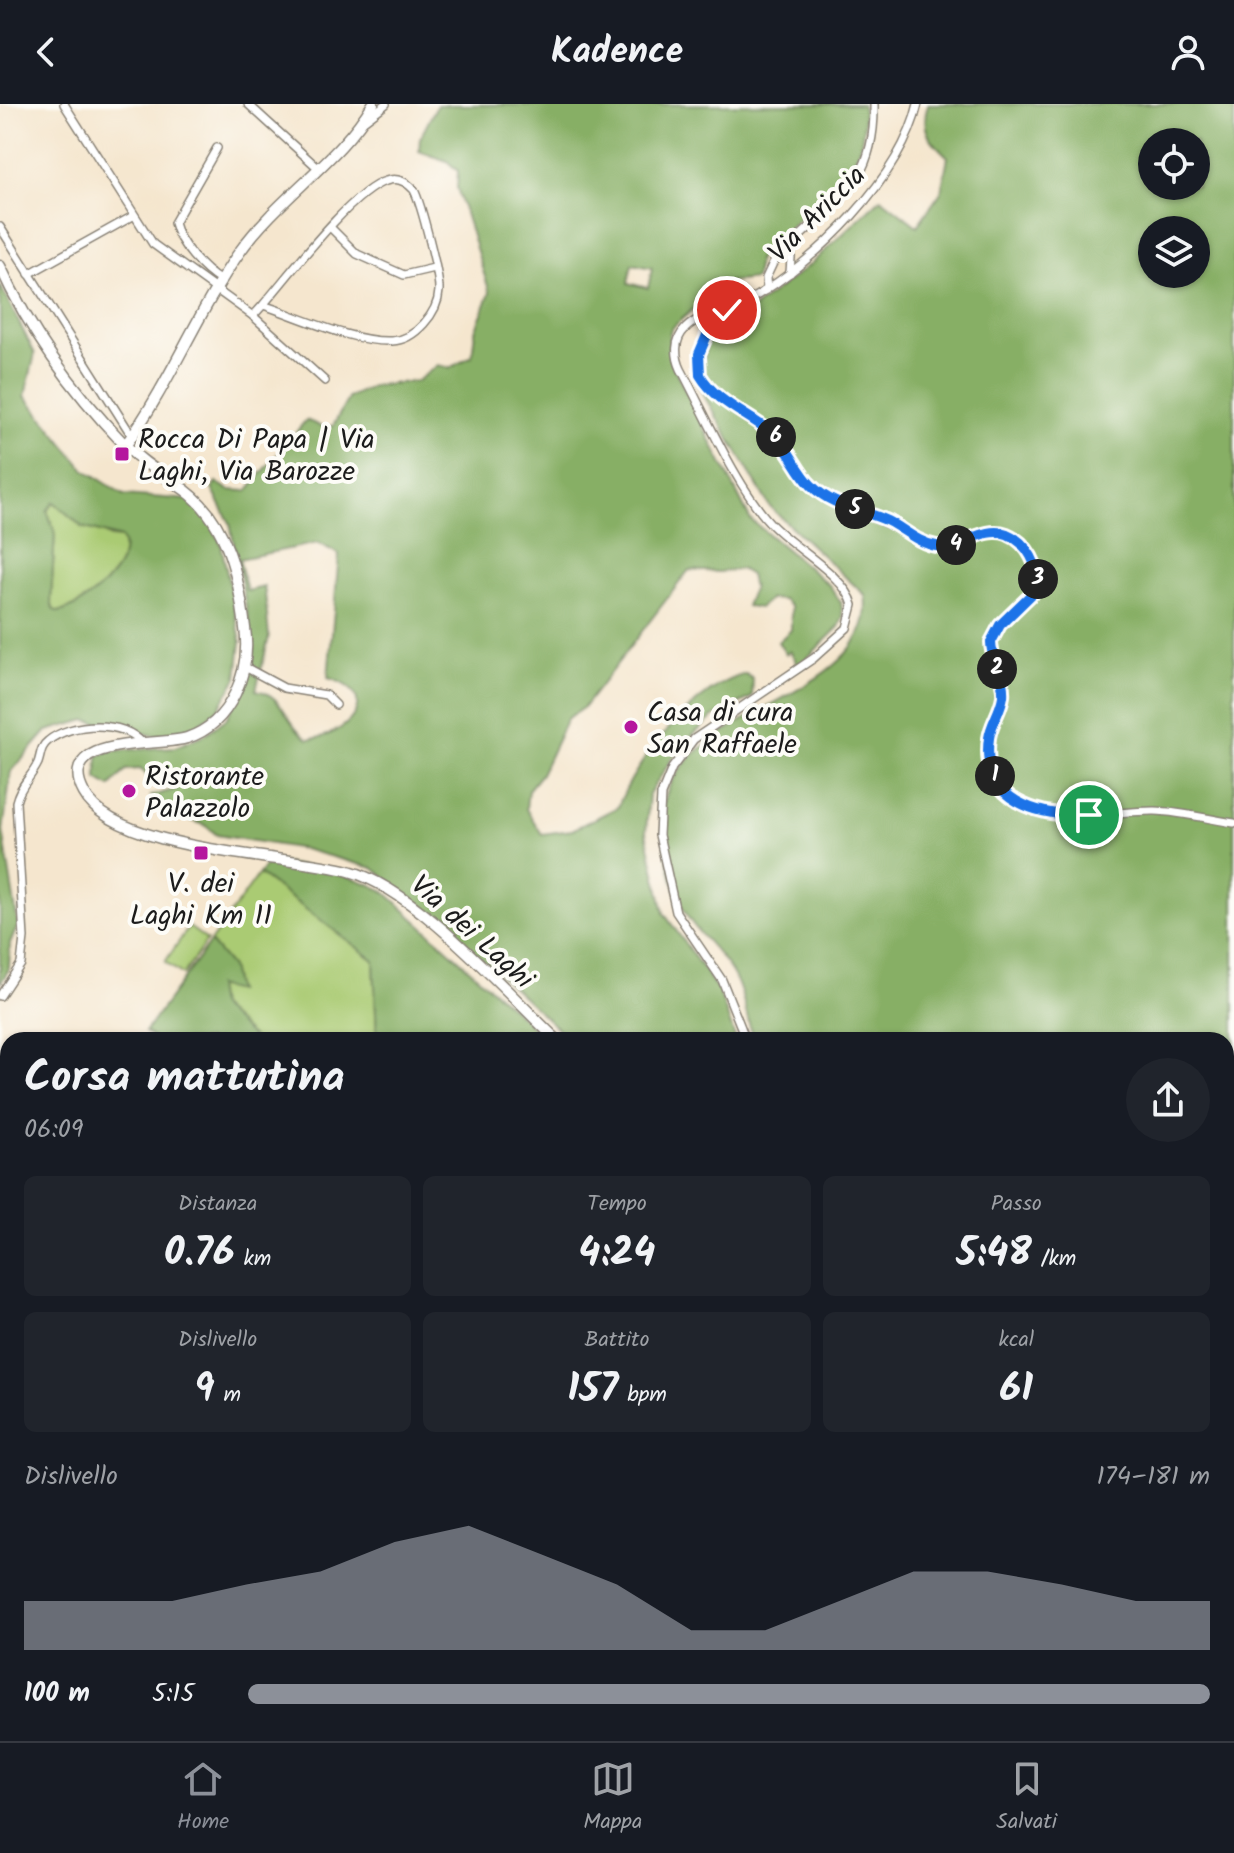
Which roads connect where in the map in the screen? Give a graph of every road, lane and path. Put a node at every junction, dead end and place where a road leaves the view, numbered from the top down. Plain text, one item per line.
1 (64, 104) edge
2 (248, 104) edge
3 (373, 104) edge
4 (386, 104) edge
5 (874, 104) edge
6 (918, 104) edge
7 (357, 126) junction
8 (217, 148) dead end
9 (317, 167) junction
10 (133, 216) junction
11 (0, 227) edge
12 (331, 228) junction
13 (792, 243) junction
14 (811, 253) junction
15 (0, 266) edge
16 (434, 268) junction
17 (29, 274) junction
18 (789, 275) junction
19 (218, 285) junction
20 (767, 290) junction
21 (263, 305) junction
22 (716, 314) junction
23 (253, 316) junction
24 (325, 381) dead end
25 (129, 441) junction
26 (245, 667) junction
27 (336, 705) dead end
28 (143, 744) junction
29 (1234, 823) edge
30 (0, 996) edge
31 (549, 1032) edge
32 (743, 1032) edge

1 - 10 street
2 - 9 street
3 - 7 main road
4 - 7 street
5 - 13 street
6 - 14 street, Via Ariccia
7 - 9 main road
8 - 19 street
9 - 19 main road
10 - 17 street
10 - 19 street
11 - 17 street
12 - 16 street
12 - 16 street
12 - 21 street
13 - 14 street
13 - 18 street
13 - 20 street
14 - 18 street, Via Ariccia
15 - 25 main road, Via dei Laghi
16 - 21 street
17 - 25 street
18 - 20 street, Via Ariccia
19 - 23 street
19 - 25 main road
20 - 22 street, Via Ariccia
21 - 23 street
22 - 29 street
22 - 32 street, Via Ariccia
23 - 24 street
25 - 26 main road, Via dei Laghi
26 - 27 street
26 - 28 main road, Via dei Laghi
28 - 30 street
28 - 31 main road, Via dei Laghi

